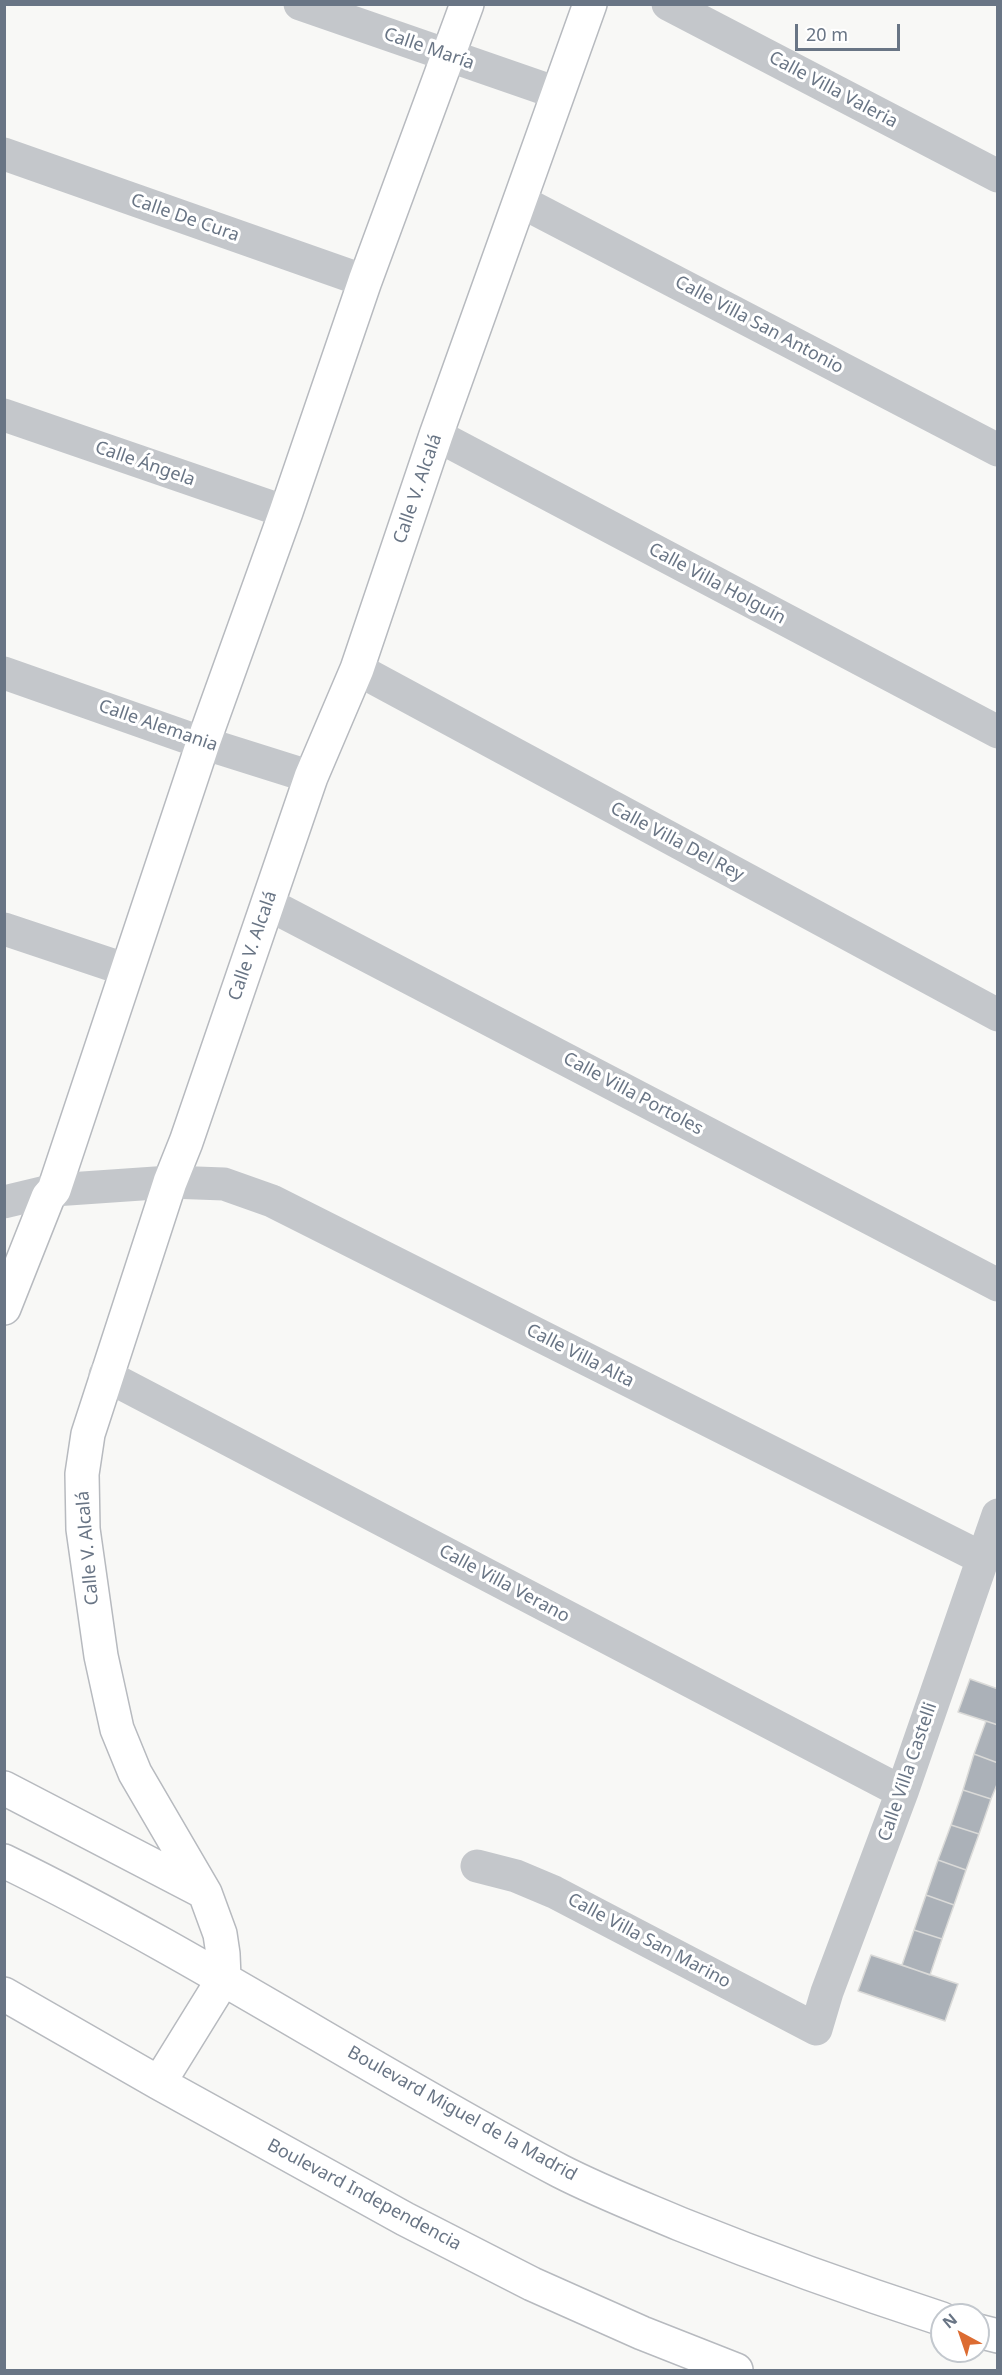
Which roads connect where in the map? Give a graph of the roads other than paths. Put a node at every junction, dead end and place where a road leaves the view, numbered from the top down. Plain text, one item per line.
1 (300, 4) edge
2 (467, 4) edge
3 (590, 4) edge
4 (668, 4) edge
5 (447, 56) junction
6 (557, 93) junction
7 (4, 154) edge
8 (998, 176) edge
9 (520, 201) junction
10 (365, 282) junction
11 (4, 416) edge
12 (436, 435) junction
13 (998, 450) edge
14 (286, 512) junction
15 (357, 669) junction
16 (4, 673) edge
17 (998, 732) edge
18 (203, 743) junction
19 (311, 777) junction
20 (268, 904) junction
21 (4, 929) edge
22 (127, 970) junction
23 (998, 1015) edge
24 (170, 1182) junction
25 (54, 1190) junction
26 (4, 1202) edge
27 (998, 1285) edge
28 (4, 1308) edge
29 (105, 1375) junction
30 (998, 1515) edge
31 (982, 1558) junction
32 (4, 1788) edge
33 (902, 1792) junction
34 (4, 1861) edge
35 (477, 1866) dead end
36 (205, 1893) junction
37 (224, 1978) junction
38 (4, 1994) edge
39 (816, 2028) joint
40 (159, 2083) junction
41 (930, 2315) edge
42 (736, 2370) edge

1 - 5 street, Calle María
2 - 5 street
3 - 6 street, Calle V. Alcalá
4 - 8 street, Calle Villa Valeria
5 - 6 street, Calle María
5 - 10 street
6 - 9 street, Calle V. Alcalá
7 - 10 street, Calle De Cura
9 - 12 street, Calle V. Alcalá
9 - 13 street, Calle Villa San Antonio
10 - 14 street
11 - 14 street, Calle Ángela
12 - 15 street, Calle V. Alcalá
12 - 17 street, Calle Villa Holguín
14 - 18 street
15 - 19 street, Calle V. Alcalá
15 - 23 street, Calle Villa Del Rey
16 - 18 street, Calle Alemania
18 - 19 street, Calle Alemania
18 - 22 street
19 - 20 street, Calle V. Alcalá
20 - 24 street, Calle V. Alcalá
20 - 27 street, Calle Villa Portoles
21 - 22 street
22 - 25 street
24 - 25 street, Calle Villa Alta
24 - 29 street, Calle V. Alcalá
24 - 31 street, Calle Villa Alta
25 - 26 street, Calle Villa Alta
25 - 28 street
29 - 33 street, Calle Villa Verano
29 - 36 street, Calle V. Alcalá
30 - 31 street, Calle Villa Castelli
31 - 33 street, Calle Villa Castelli
32 - 36 street
33 - 39 street, Calle Villa Castelli
34 - 37 street, Boulevard Miguel de la Madrid
35 - 39 street, Calle Villa San Marino
36 - 37 street, Calle V. Alcalá
37 - 40 street
37 - 41 street, Boulevard Miguel de la Madrid
38 - 40 street, Boulevard Independencia
40 - 42 street, Boulevard Independencia

